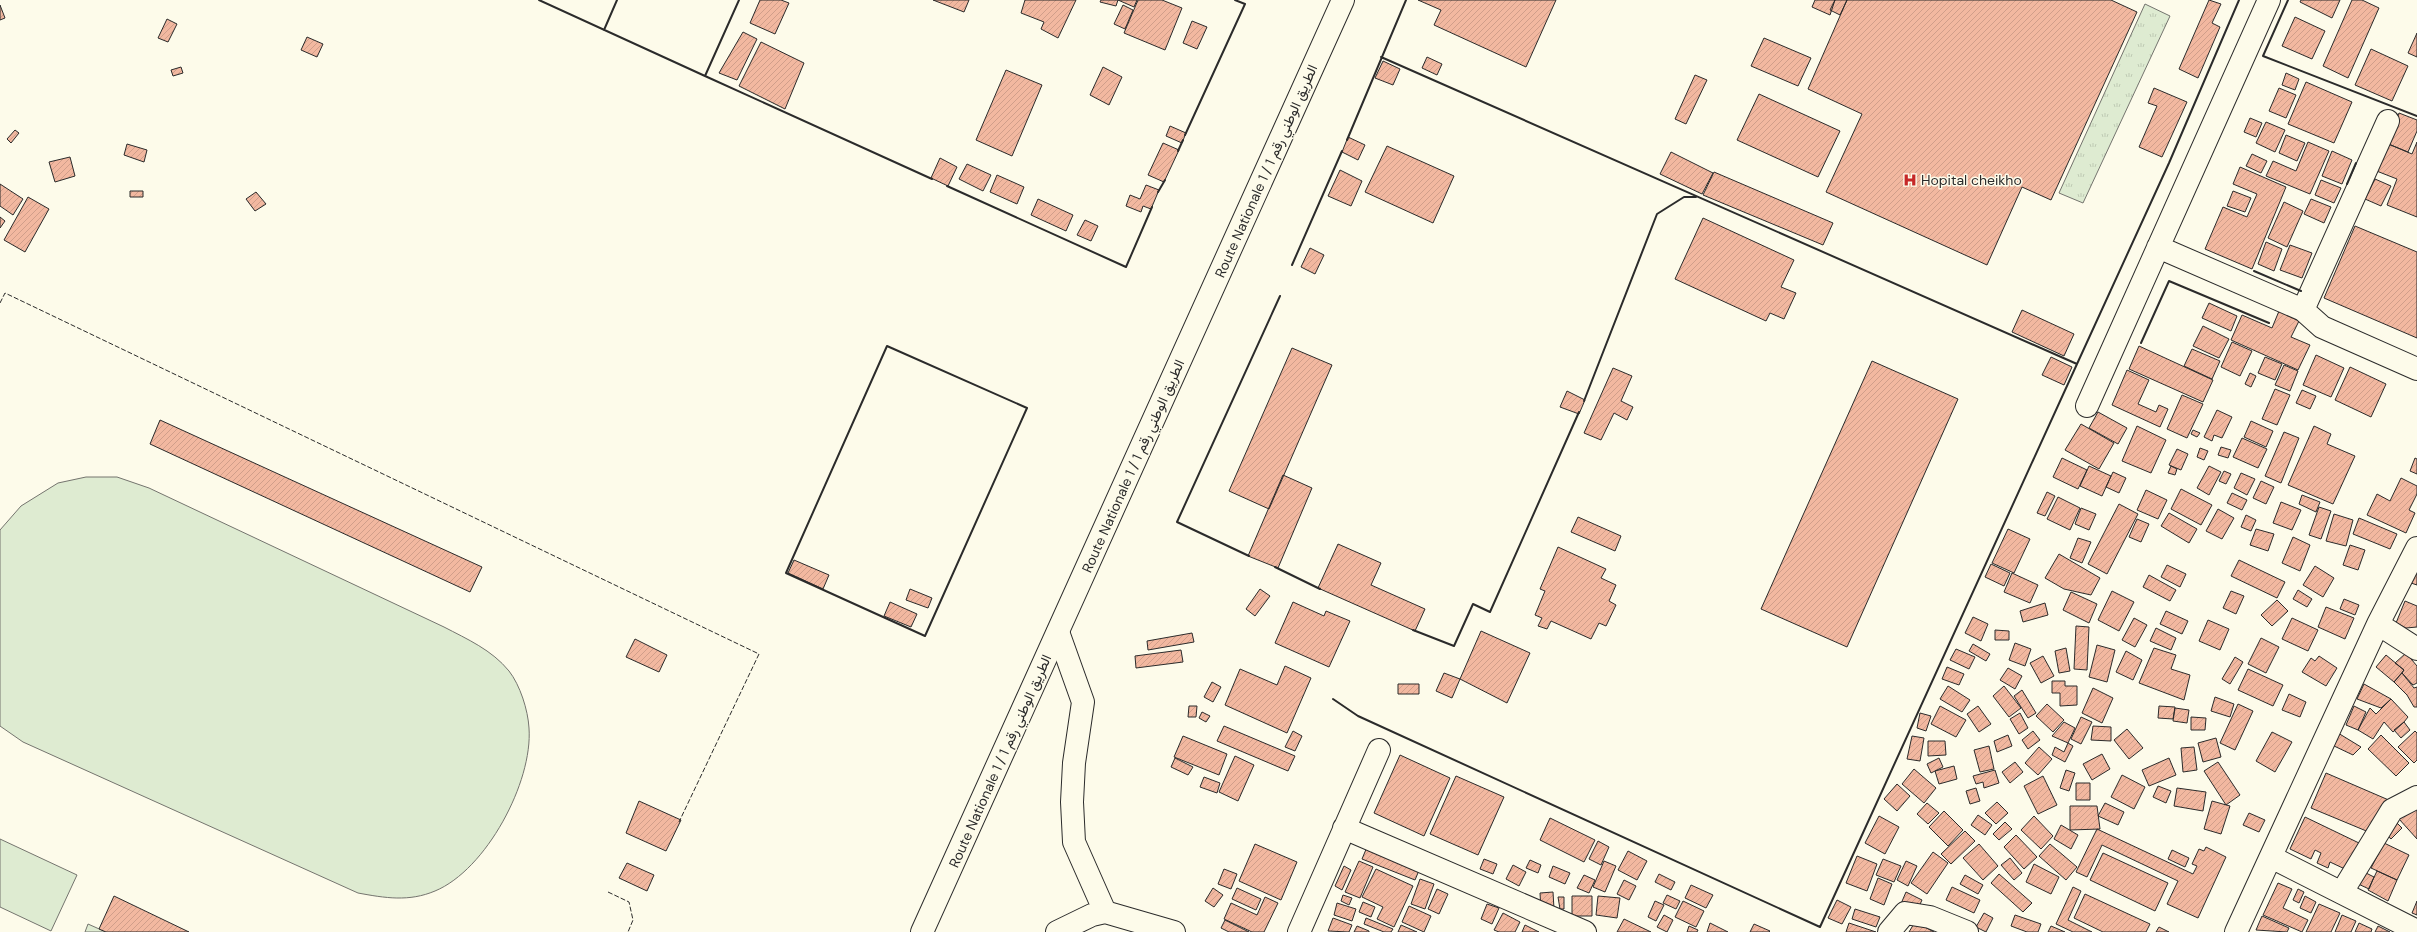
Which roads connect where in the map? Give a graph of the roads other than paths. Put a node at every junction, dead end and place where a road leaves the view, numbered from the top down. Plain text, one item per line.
1 (1343, 0) edge
2 (2269, 0) edge
3 (2388, 121) dead end
4 (2158, 247) junction
5 (2303, 310) junction
6 (2417, 369) edge
7 (2087, 406) dead end
8 (2417, 548) edge
9 (2378, 624) junction
10 (1058, 632) junction
11 (2417, 650) edge
12 (1379, 750) dead end
13 (2417, 797) edge
14 (1344, 828) junction
15 (2270, 857) junction
16 (2342, 892) junction
17 (1105, 912) junction
18 (2417, 931) edge
19 (922, 932) edge
20 (1057, 932) edge
21 (1174, 932) edge
22 (1299, 932) edge
23 (1585, 932) edge
24 (1889, 932) edge
25 (1967, 932) edge
26 (2236, 932) edge

1 - 10 street, Route Nationale 1 / الطريق الوطني رقم 1
2 - 4 street
3 - 5 street
4 - 5 street
4 - 7 street
5 - 6 street
8 - 9 street
9 - 11 street
9 - 15 street
10 - 17 street
10 - 19 street, Route Nationale 1 / الطريق الوطني رقم 1
12 - 14 street
13 - 16 street
14 - 22 street
14 - 23 street
15 - 16 street
15 - 26 street
16 - 18 street
17 - 20 street
17 - 21 street
24 - 25 street

